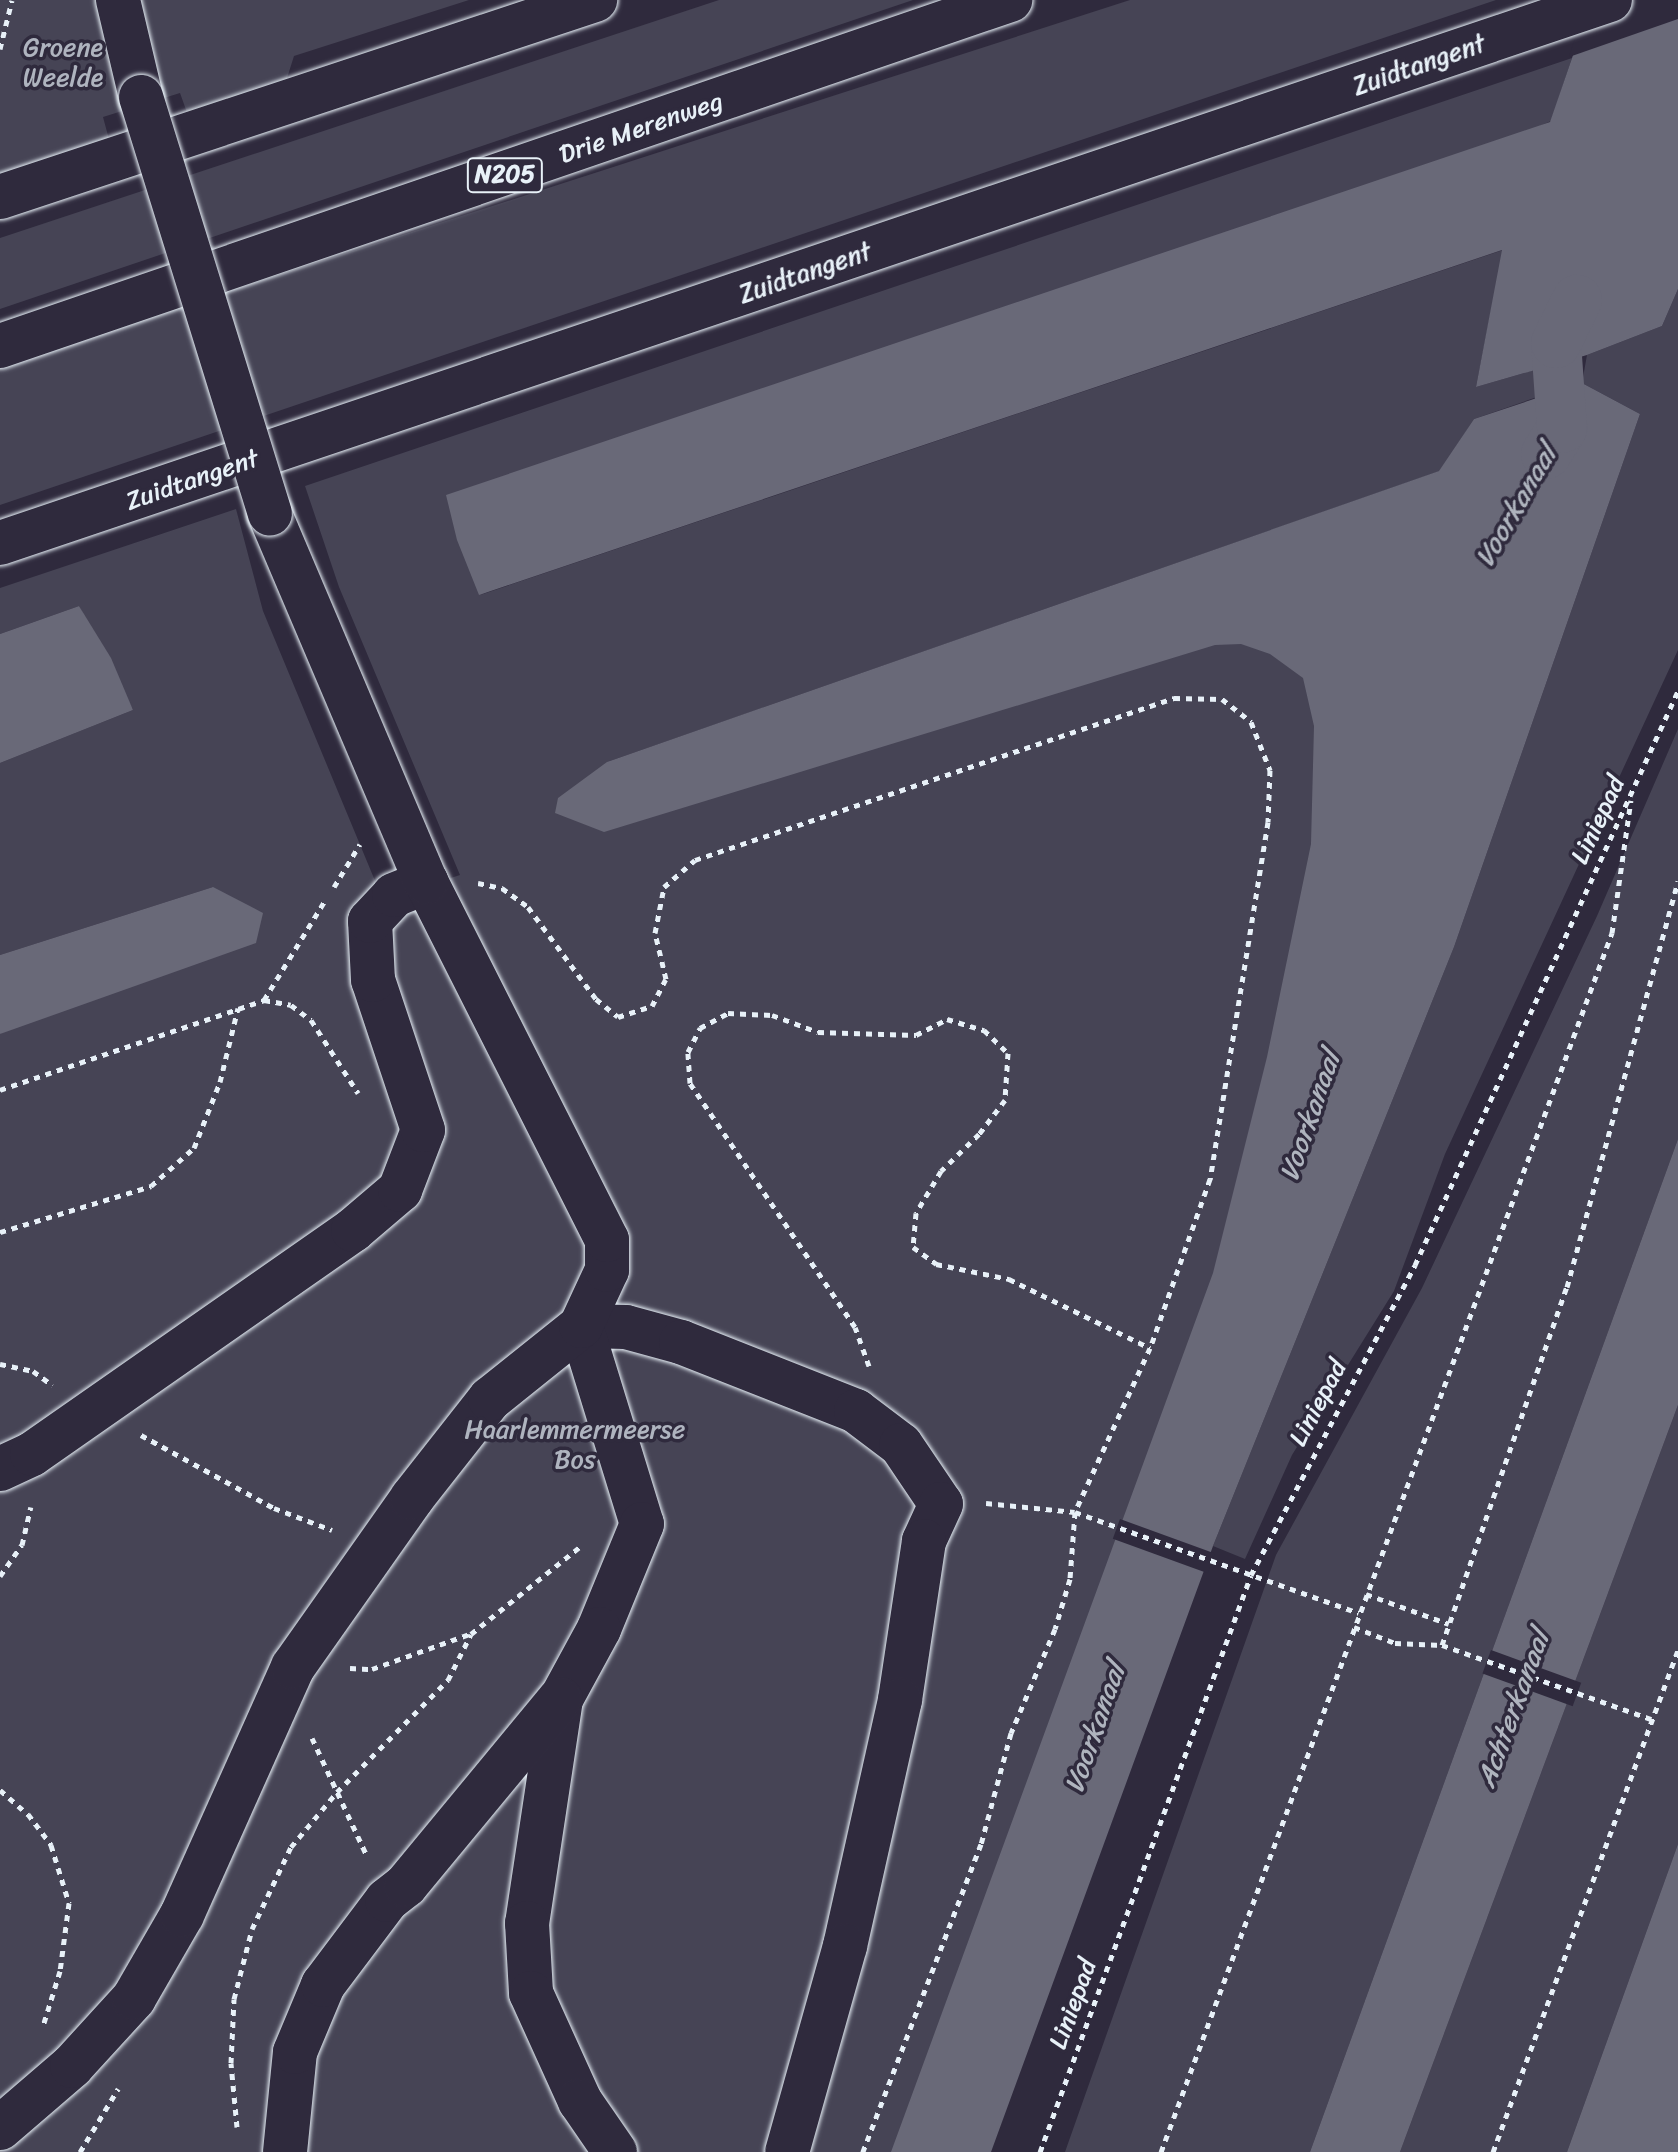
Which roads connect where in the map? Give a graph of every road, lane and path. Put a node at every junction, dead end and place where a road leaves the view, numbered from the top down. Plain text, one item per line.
1 (12, 0) edge
2 (118, 0) edge
3 (595, 0) edge
4 (1010, 0) edge
5 (1610, 0) edge
6 (0, 49) edge
7 (0, 197) edge
8 (0, 346) edge
9 (0, 543) edge
10 (1678, 691) edge
11 (1633, 791) junction
12 (1678, 881) edge
13 (426, 882) junction
14 (238, 1008) junction
15 (0, 1090) edge
16 (367, 1107) dead end
17 (0, 1232) edge
18 (581, 1326) junction
19 (1150, 1348) junction
20 (0, 1364) edge
21 (839, 1403) junction
22 (89, 1410) junction
23 (16, 1461) edge
24 (941, 1504) junction
25 (1075, 1512) junction
26 (585, 1543) dead end
27 (379, 1544) junction
28 (1251, 1575) junction
29 (0, 1576) edge
30 (1366, 1594) junction
31 (1359, 1613) junction
32 (1449, 1624) junction
33 (1354, 1627) junction
34 (471, 1634) junction
35 (1442, 1645) junction
36 (1678, 1650) edge
37 (287, 1682) junction
38 (561, 1699) junction
39 (1651, 1719) junction
40 (0, 1790) edge
41 (337, 1792) junction
42 (387, 1900) junction
43 (38, 2041) dead end
44 (0, 2128) edge
45 (239, 2141) dead end
46 (285, 2152) edge
47 (615, 2152) edge
48 (787, 2152) edge
49 (863, 2152) edge
50 (1040, 2152) edge
51 (1161, 2152) edge
52 (1493, 2152) edge

1 - 6 path
2 - 13 main road, bridge
3 - 7 main road
4 - 8 main road, Drie Merenweg / N205
5 - 9 main road, Zuidtangent
10 - 11 path, Liniepad
11 - 28 path, Liniepad
11 - 30 path
12 - 32 path
13 - 18 main road
13 - 19 path
13 - 22 main road
14 - 15 path
14 - 16 path
14 - 17 path
18 - 21 main road
18 - 27 main road
18 - 38 main road
19 - 21 path
19 - 25 path
20 - 22 path
21 - 24 main road
22 - 23 main road
22 - 27 path
23 - 29 path
24 - 25 path
24 - 48 main road
25 - 28 path
25 - 49 path
26 - 34 path
27 - 37 main road
28 - 31 path
28 - 50 path, Liniepad
30 - 31 path
30 - 32 path
31 - 33 path
32 - 35 path
33 - 35 path
33 - 51 path
34 - 37 path
34 - 41 path
35 - 39 path
36 - 39 path
37 - 41 path
37 - 44 main road
38 - 42 main road
38 - 47 main road
39 - 52 path
40 - 43 path
41 - 42 path
41 - 45 path
42 - 46 main road

